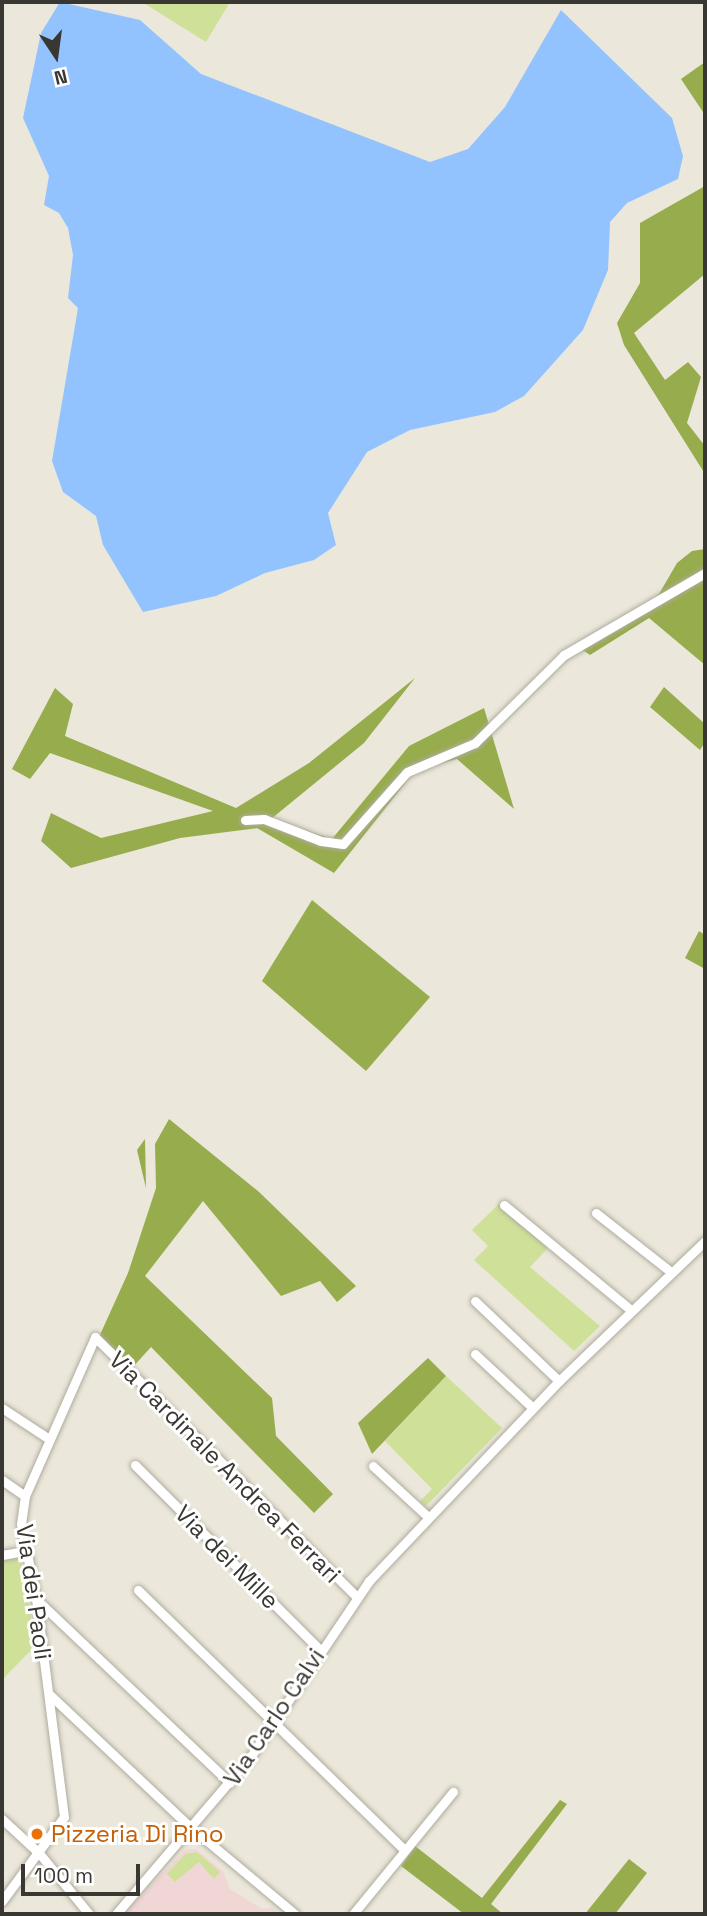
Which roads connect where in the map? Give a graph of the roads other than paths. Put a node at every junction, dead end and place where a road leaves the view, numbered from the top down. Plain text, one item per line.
1 (705, 573) edge
2 (245, 820) dead end
3 (504, 1205) dead end
4 (596, 1213) dead end
5 (705, 1241) edge
6 (671, 1272) junction
7 (475, 1301) dead end
8 (631, 1310) junction
9 (95, 1337) joint
10 (475, 1354) dead end
11 (559, 1381) junction
12 (2, 1408) edge
13 (533, 1408) junction
14 (49, 1439) junction
15 (135, 1465) dead end
16 (373, 1465) dead end
17 (2, 1480) edge
18 (25, 1496) junction
19 (428, 1517) junction
20 (24, 1551) junction
21 (2, 1555) edge
22 (138, 1590) dead end
23 (356, 1596) junction
24 (36, 1599) junction
25 (320, 1650) junction
26 (49, 1694) junction
27 (272, 1722) junction
28 (230, 1783) junction
29 (453, 1792) dead end
30 (2, 1819) edge
31 (192, 1828) junction
32 (404, 1850) junction
33 (39, 1853) junction
34 (2, 1901) edge
35 (89, 1914) edge
36 (116, 1914) edge
37 (295, 1914) edge
38 (353, 1914) edge

1 - 2 street
3 - 8 street
4 - 6 street
5 - 6 street, Via Carlo Calvi
6 - 8 street, Via Carlo Calvi
7 - 11 street
8 - 11 street, Via Carlo Calvi
9 - 14 street, Via dei Paoli
9 - 23 street, Via Cardinale Andrea Ferrari
10 - 13 street
11 - 13 street, Via Carlo Calvi
12 - 14 street
13 - 19 street, Via Carlo Calvi
14 - 18 street, Via dei Paoli
15 - 25 street, Via dei Mille
16 - 19 street
17 - 18 street
18 - 20 street, Via dei Paoli
19 - 23 street, Via Carlo Calvi
20 - 21 street
20 - 24 street, Via dei Paoli
22 - 27 street
23 - 25 street, Via Carlo Calvi
24 - 26 street, Via dei Paoli
24 - 28 street
25 - 27 street, Via Carlo Calvi
26 - 31 street
26 - 33 street, Via dei Paoli
27 - 28 street, Via Carlo Calvi
27 - 32 street
28 - 31 street, Via Carlo Calvi
29 - 32 street
30 - 33 street
31 - 36 street, Via Carlo Calvi
31 - 37 street
32 - 38 street
33 - 34 street, Via dei Paoli
33 - 35 street

